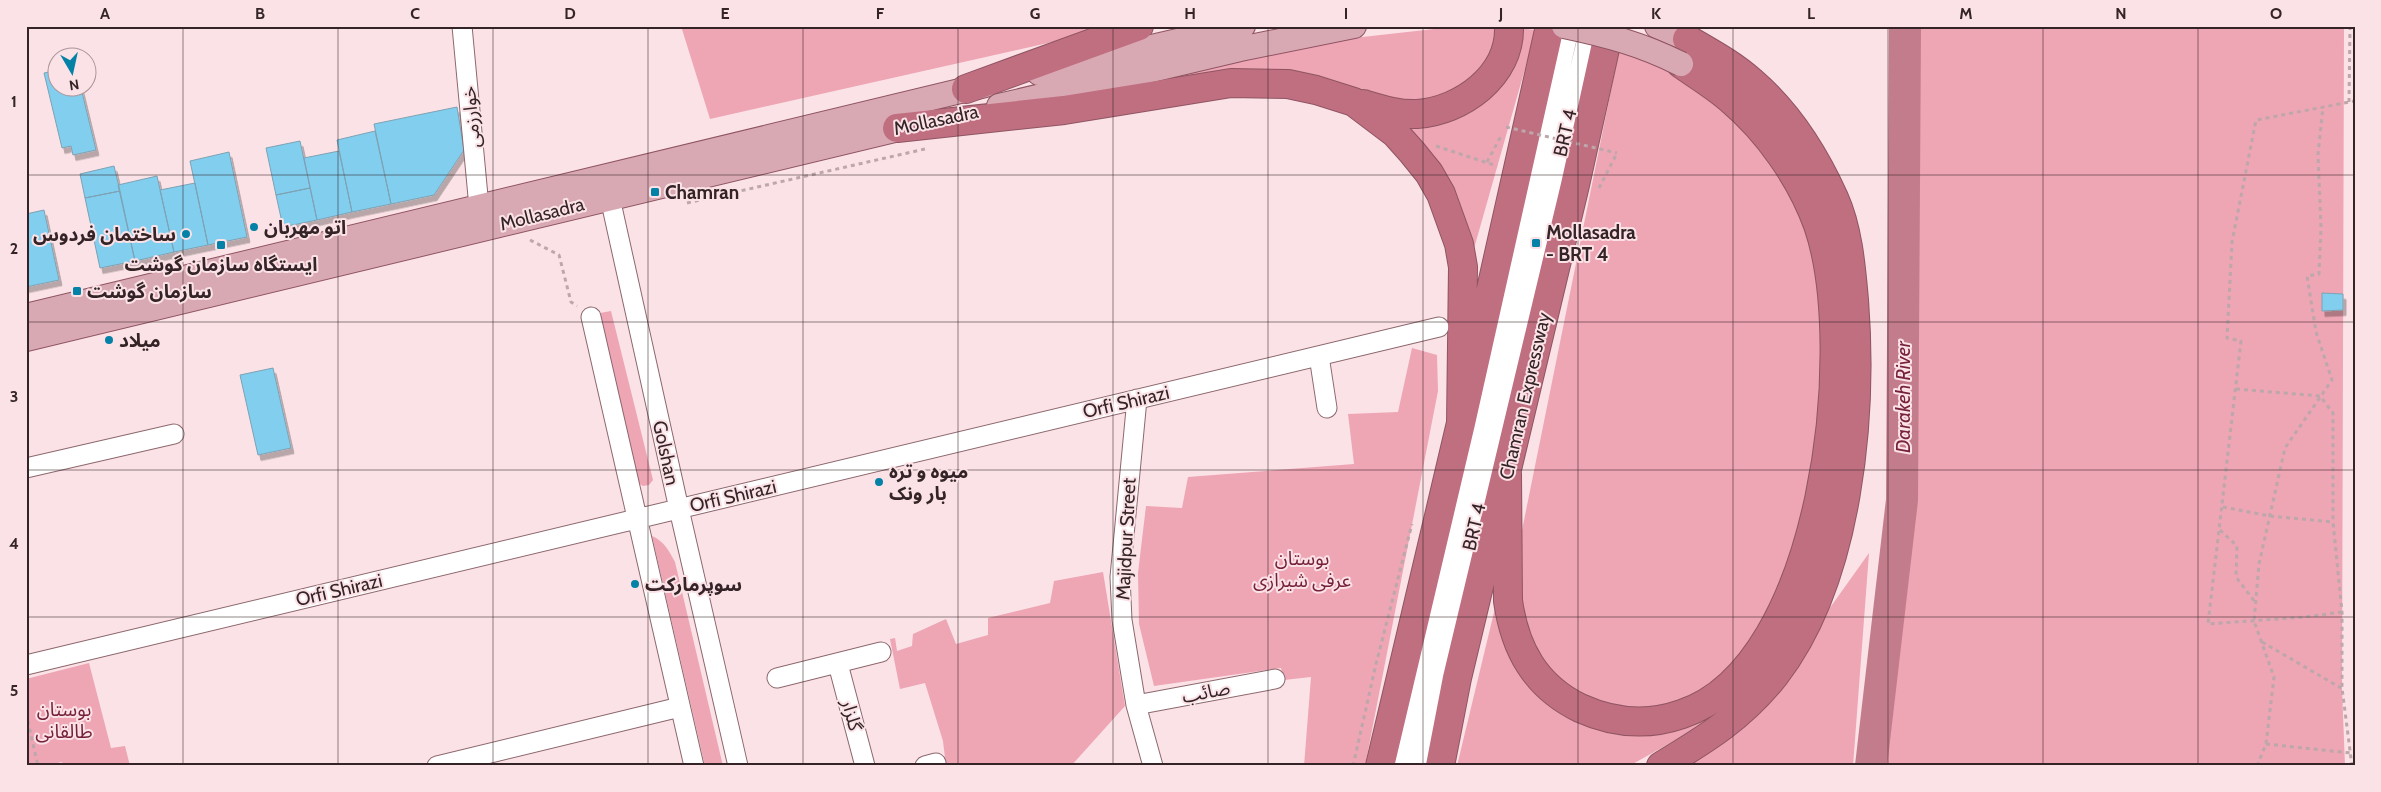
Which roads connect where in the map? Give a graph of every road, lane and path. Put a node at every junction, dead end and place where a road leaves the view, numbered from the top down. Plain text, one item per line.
1 (462, 26) edge
2 (1139, 26) edge
3 (1243, 26) edge
4 (1354, 26) edge
5 (1509, 26) edge
6 (1550, 26) edge
7 (1564, 26) edge
8 (1570, 26) edge
9 (1590, 26) edge
10 (1610, 26) edge
11 (1657, 26) edge
12 (2350, 26) edge
13 (1684, 51) junction
14 (966, 89) junction
15 (2355, 101) edge
16 (1354, 102) junction
17 (2349, 102) junction
18 (2323, 107) junction
19 (897, 128) junction
20 (1432, 145) dead end
21 (933, 148) dead end
22 (1598, 191) dead end
23 (610, 198) junction
24 (682, 204) dead end
25 (479, 207) junction
26 (501, 224) junction
27 (26, 316) edge
28 (591, 317) joint
29 (1439, 327) dead end
30 (26, 338) edge
31 (1319, 356) junction
32 (2236, 389) junction
33 (2320, 396) junction
34 (1137, 399) junction
35 (1327, 408) dead end
36 (1461, 423) junction
37 (174, 434) dead end
38 (26, 468) edge
39 (1507, 474) junction
40 (2223, 507) junction
41 (679, 509) junction
42 (2270, 516) junction
43 (636, 519) junction
44 (2333, 522) junction
45 (1412, 523) dead end
46 (2220, 529) junction
47 (2255, 602) junction
48 (2342, 612) junction
49 (2254, 621) junction
50 (2261, 641) junction
51 (881, 652) dead end
52 (838, 664) junction
53 (26, 665) edge
54 (777, 678) dead end
55 (1275, 679) dead end
56 (2342, 688) junction
57 (1136, 705) junction
58 (680, 707) junction
59 (26, 712) edge
60 (2266, 744) junction
61 (2350, 753) junction
62 (1151, 765) edge
63 (38, 766) edge
64 (437, 766) edge
65 (694, 766) edge
66 (738, 766) edge
67 (866, 766) edge
68 (1353, 766) edge
69 (1380, 766) edge
70 (1401, 766) edge
71 (1420, 766) edge
72 (1440, 766) edge
73 (1661, 766) edge
74 (2257, 766) edge
75 (2352, 766) edge

1 - 25 street, خوارزمی
2 - 14 highway
3 - 14 main road, Mollasadra
4 - 19 main road, Mollasadra
5 - 16 highway
6 - 36 highway
7 - 13 main road, bridge
8 - 70 street, BRT 4
9 - 71 street, BRT 4
10 - 39 highway, Chamran Expressway
11 - 13 main road
12 - 17 path
13 - 39 highway
13 - 73 highway
14 - 25 main road, Mollasadra
15 - 17 path
16 - 19 highway
16 - 36 highway
17 - 18 path
18 - 32 path
18 - 33 path
19 - 23 main road, Mollasadra
20 - 22 path, bridge
21 - 24 path
23 - 26 main road, Mollasadra
23 - 41 street, Golshan
25 - 27 main road, Mollasadra
26 - 28 path
26 - 30 main road, Mollasadra
28 - 43 street
29 - 31 street, Orfi Shirazi
31 - 34 street, Orfi Shirazi
31 - 35 street
32 - 33 path
32 - 40 path
33 - 42 path
33 - 44 path
34 - 41 street, Orfi Shirazi
34 - 57 street, Majidpur Street
36 - 69 highway
37 - 38 street
39 - 72 highway, Chamran Expressway
40 - 42 path
40 - 46 path
41 - 43 street, Orfi Shirazi
41 - 66 street, Golshan
42 - 44 path
42 - 47 path
43 - 53 street, Orfi Shirazi
43 - 58 street
44 - 48 path
45 - 68 path
46 - 47 path
46 - 49 path
47 - 49 path
48 - 49 path
48 - 56 path
49 - 50 path
50 - 56 path
50 - 60 path
51 - 52 street
52 - 54 street
52 - 67 street, گلزار
55 - 57 street, صائب
56 - 61 path
57 - 62 street, Majidpur Street
58 - 64 street
58 - 65 street
59 - 63 path
60 - 61 path
60 - 74 path
61 - 75 path

